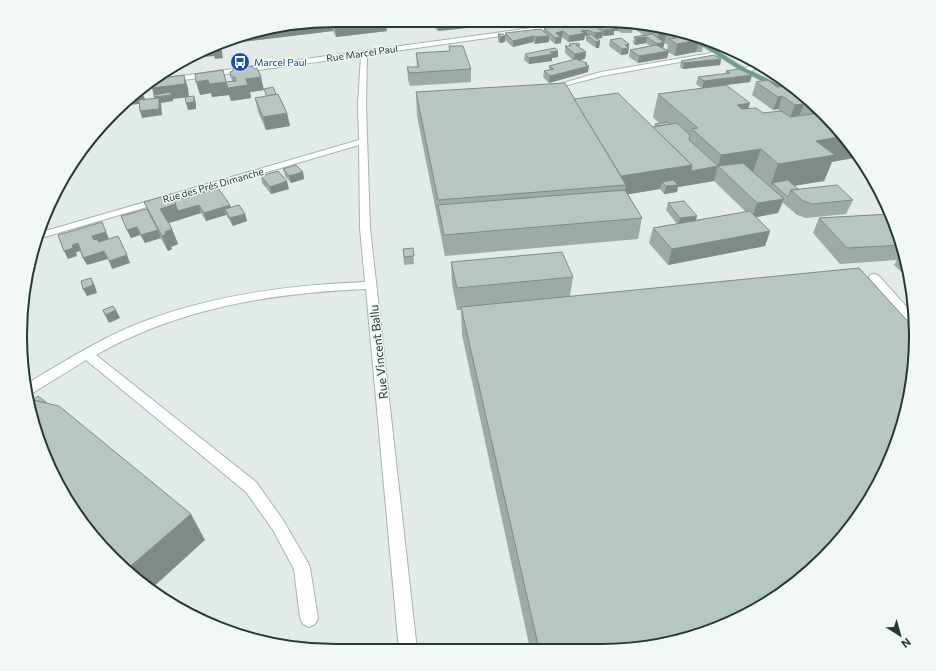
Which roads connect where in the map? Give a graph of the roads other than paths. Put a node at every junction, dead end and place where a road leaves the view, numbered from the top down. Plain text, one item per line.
1 (554, 27) edge
2 (703, 44) edge
3 (364, 53) junction
4 (717, 54) junction
5 (752, 67) edge
6 (745, 70) junction
7 (160, 82) edge
8 (560, 85) edge
9 (788, 91) edge
10 (363, 141) junction
11 (44, 234) edge
12 (874, 278) dead end
13 (371, 285) junction
14 (908, 315) edge
15 (87, 354) junction
16 (32, 388) edge
17 (309, 618) dead end
18 (407, 644) edge

1 - 3 street, Rue Marcel Paul
2 - 4 main road
3 - 7 street, Rue Marcel Paul
3 - 10 street, Rue Vincent Ballu
4 - 6 main road
4 - 8 street
5 - 6 street
6 - 9 main road
10 - 11 street, Rue des Prés Dimanche
10 - 13 street, Rue Vincent Ballu
12 - 14 street
13 - 15 street
13 - 18 street, Rue Vincent Ballu
15 - 16 street
15 - 17 street

